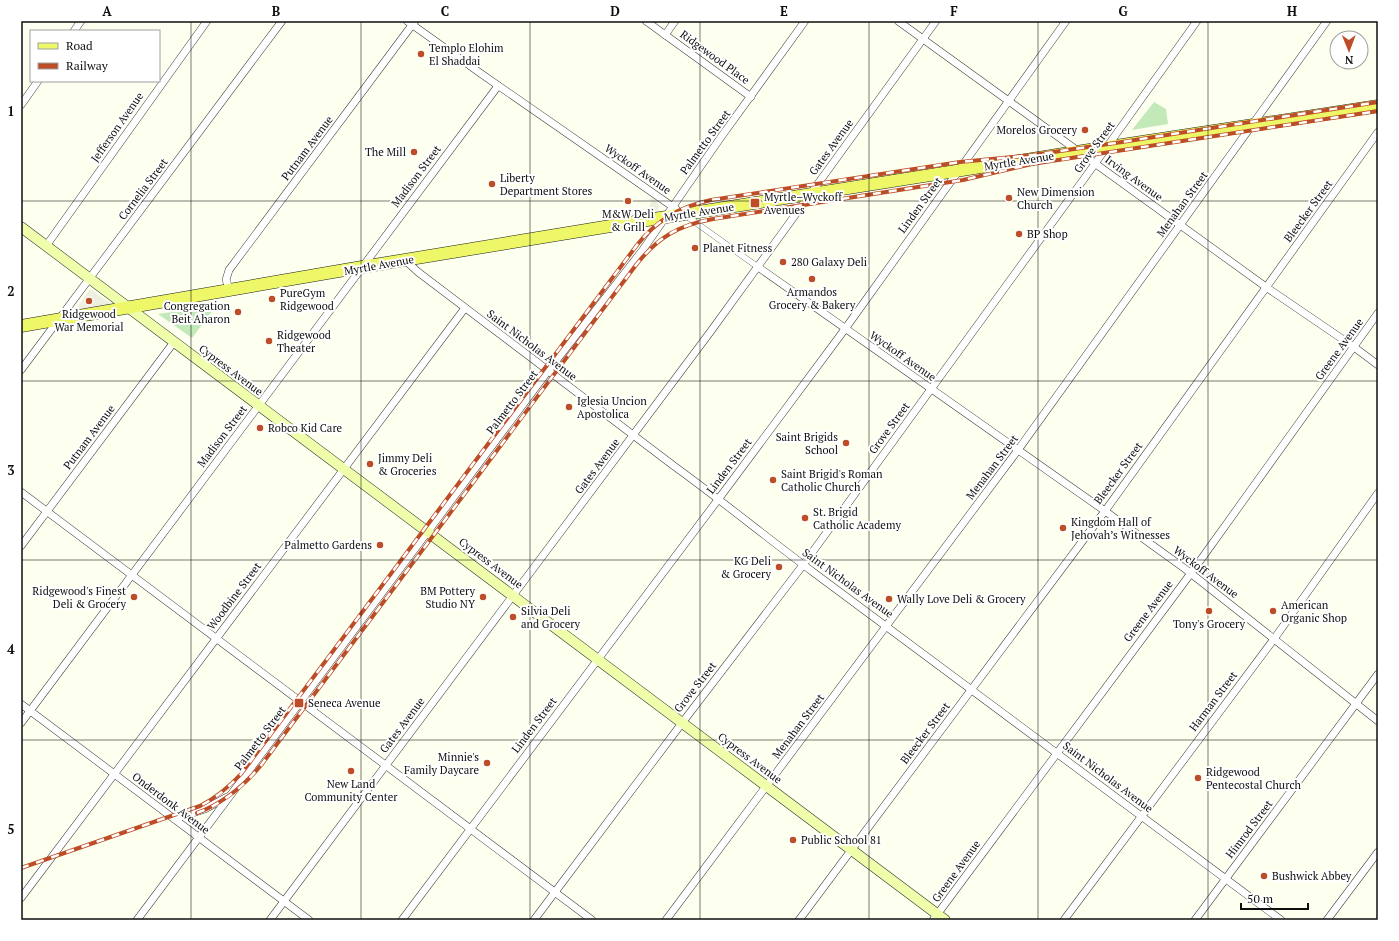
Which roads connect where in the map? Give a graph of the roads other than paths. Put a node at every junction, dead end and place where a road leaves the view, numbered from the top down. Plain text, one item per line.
1 (81, 21) edge
2 (207, 21) edge
3 (282, 21) edge
4 (646, 21) edge
5 (675, 21) edge
6 (806, 21) edge
7 (898, 21) edge
8 (936, 21) edge
9 (1066, 21) edge
10 (1197, 21) edge
11 (1327, 21) edge
12 (411, 22) edge
13 (75, 30) edge
14 (665, 35) junction
15 (923, 39) junction
16 (37, 82) edge
17 (498, 86) junction
18 (751, 97) junction
19 (1009, 101) junction
20 (21, 105) edge
21 (1378, 106) edge
22 (1253, 125) junction
23 (1378, 132) edge
24 (1107, 148) junction
25 (1079, 152) junction
26 (1095, 163) junction
27 (958, 171) junction
28 (810, 194) junction
29 (673, 206) junction
30 (684, 214) junction
31 (665, 218) junction
32 (1180, 225) junction
33 (21, 227) edge
34 (46, 246) junction
35 (405, 260) junction
36 (362, 267) junction
37 (758, 267) junction
38 (89, 278) junction
39 (1266, 287) junction
40 (230, 291) junction
41 (128, 308) junction
42 (465, 308) junction
43 (1378, 313) edge
44 (58, 320) junction
45 (21, 326) edge
46 (845, 329) junction
47 (174, 342) junction
48 (1354, 347) junction
49 (1378, 365) edge
50 (21, 370) edge
51 (548, 371) junction
52 (931, 390) junction
53 (258, 405) junction
54 (634, 435) junction
55 (1018, 450) junction
56 (344, 468) junction
57 (21, 492) edge
58 (1378, 493) edge
59 (718, 499) junction
60 (47, 511) junction
61 (1105, 511) junction
62 (428, 531) junction
63 (21, 546) edge
64 (804, 565) junction
65 (1190, 573) junction
66 (132, 574) junction
67 (513, 596) junction
68 (887, 626) junction
69 (216, 638) junction
70 (1274, 639) junction
71 (598, 659) junction
72 (1378, 674) edge
73 (972, 688) junction
74 (300, 701) junction
75 (21, 704) edge
76 (1356, 704) junction
77 (30, 711) junction
78 (1378, 721) edge
79 (21, 723) edge
80 (682, 723) junction
81 (1057, 752) junction
82 (386, 765) junction
83 (114, 774) junction
84 (767, 786) junction
85 (232, 793) junction
86 (1141, 816) junction
87 (174, 819) junction
88 (470, 829) junction
89 (198, 837) junction
90 (852, 850) junction
91 (1378, 852) edge
92 (1226, 879) junction
93 (555, 892) junction
94 (21, 898) edge
95 (284, 901) junction
96 (939, 918) edge
97 (137, 920) edge
98 (270, 920) edge
99 (309, 920) edge
100 (402, 920) edge
101 (534, 920) edge
102 (592, 920) edge
103 (666, 920) edge
104 (799, 920) edge
105 (1064, 920) edge
106 (1195, 920) edge
107 (1281, 920) edge
108 (1328, 920) edge

1 - 13 street
2 - 34 street, Jefferson Avenue
3 - 38 street, Cornelia Street
4 - 14 street, Ridgewood Place
5 - 14 street
6 - 18 street, Palmetto Street
7 - 15 street, Irving Avenue
8 - 15 street, Gates Avenue
9 - 19 street, Linden Street
10 - 24 street, Grove Street
11 - 22 street, Menahan Street
12 - 17 street, Wyckoff Avenue
12 - 40 street, Putnam Avenue
14 - 18 street, Ridgewood Place
15 - 19 street, Irving Avenue
15 - 28 street, Gates Avenue
16 - 20 street
17 - 29 street, Wyckoff Avenue
17 - 36 street, Madison Street
18 - 29 street, Palmetto Street
19 - 25 street, Irving Avenue
19 - 27 street, Linden Street
21 - 22 main road, Myrtle Avenue
22 - 24 main road, Myrtle Avenue
22 - 32 street, Menahan Street
23 - 39 street, Bleecker Street
24 - 25 main road, Myrtle Avenue
24 - 26 street, Grove Street
25 - 26 street, Irving Avenue
25 - 27 main road, Myrtle Avenue
26 - 32 street, Irving Avenue
26 - 52 street, Grove Street
27 - 28 main road, Myrtle Avenue
27 - 46 street, Linden Street
28 - 30 main road, Myrtle Avenue
28 - 37 street, Gates Avenue
29 - 30 street, Wyckoff Avenue
29 - 31 street, Palmetto Street
30 - 31 main road, Myrtle Avenue
30 - 37 street, Wyckoff Avenue
31 - 35 main road, Myrtle Avenue
31 - 51 street, Palmetto Street
32 - 39 street, Irving Avenue
32 - 55 street, Menahan Street
33 - 34 main road, Cypress Avenue
34 - 38 main road, Cypress Avenue
35 - 36 main road, Myrtle Avenue
35 - 42 street, Saint Nicholas Avenue
36 - 40 main road, Myrtle Avenue
36 - 53 street, Madison Street
37 - 46 street, Wyckoff Avenue
37 - 54 street, Gates Avenue
38 - 41 main road, Cypress Avenue
38 - 44 street, Cornelia Street
39 - 48 street, Irving Avenue
39 - 61 street, Bleecker Street
40 - 41 main road, Myrtle Avenue
41 - 44 main road, Myrtle Avenue
41 - 47 main road, Cypress Avenue
42 - 51 street, Saint Nicholas Avenue
42 - 56 street, Woodbine Street
43 - 48 street, Greene Avenue
44 - 45 main road, Myrtle Avenue
44 - 50 street, Cornelia Street
46 - 52 street, Wyckoff Avenue
46 - 59 street, Linden Street
47 - 53 main road, Cypress Avenue
47 - 60 street, Putnam Avenue
48 - 49 street, Irving Avenue
48 - 65 street, Greene Avenue
51 - 54 street, Saint Nicholas Avenue
51 - 62 street, Palmetto Street
52 - 55 street, Wyckoff Avenue
52 - 64 street, Grove Street
53 - 56 main road, Cypress Avenue
53 - 66 street, Madison Street
54 - 59 street, Saint Nicholas Avenue
54 - 67 street, Gates Avenue
55 - 61 street, Wyckoff Avenue
55 - 68 street, Menahan Street
56 - 62 main road, Cypress Avenue
56 - 69 street, Woodbine Street
57 - 60 street
58 - 70 street, Harman Street
59 - 64 street, Saint Nicholas Avenue
59 - 71 street, Linden Street
60 - 63 street, Putnam Avenue
60 - 66 street
61 - 65 street, Wyckoff Avenue
61 - 73 street, Bleecker Street
62 - 67 main road, Cypress Avenue
62 - 74 street, Palmetto Street
64 - 68 street, Saint Nicholas Avenue
64 - 80 street, Grove Street
65 - 70 street, Wyckoff Avenue
65 - 81 street, Greene Avenue
66 - 69 street
66 - 77 street, Madison Street
67 - 71 main road, Cypress Avenue
67 - 82 street, Gates Avenue
68 - 73 street, Saint Nicholas Avenue
68 - 84 street, Menahan Street
69 - 74 street
69 - 83 street, Woodbine Street
70 - 76 street, Wyckoff Avenue
70 - 86 street, Harman Street
71 - 80 main road, Cypress Avenue
71 - 88 street, Linden Street
72 - 76 street, Himrod Street
73 - 81 street, Saint Nicholas Avenue
73 - 90 street, Bleecker Street
74 - 82 street
74 - 85 street, Palmetto Street
75 - 77 street, Onderdonk Avenue
76 - 78 street, Wyckoff Avenue
76 - 92 street, Himrod Street
77 - 79 street, Madison Street
77 - 83 street, Onderdonk Avenue
80 - 84 main road, Cypress Avenue
80 - 93 street, Grove Street
81 - 86 street, Saint Nicholas Avenue
81 - 96 street, Greene Avenue
82 - 88 street
82 - 95 street, Gates Avenue
83 - 87 street, Onderdonk Avenue
83 - 94 street, Woodbine Street
84 - 90 main road, Cypress Avenue
84 - 103 street, Menahan Street
85 - 87 street, Palmetto Street
85 - 89 street, Palmetto Street
86 - 92 street, Saint Nicholas Avenue
86 - 105 street, Harman Street
87 - 89 street, Onderdonk Avenue
88 - 93 street
88 - 100 street, Linden Street
89 - 95 street, Onderdonk Avenue
89 - 97 street, Palmetto Street
90 - 96 main road, Cypress Avenue
90 - 104 street, Bleecker Street
91 - 108 street
92 - 106 street, Himrod Street
92 - 107 street, Saint Nicholas Avenue
93 - 101 street, Grove Street
93 - 102 street
95 - 98 street, Gates Avenue
95 - 99 street, Onderdonk Avenue

